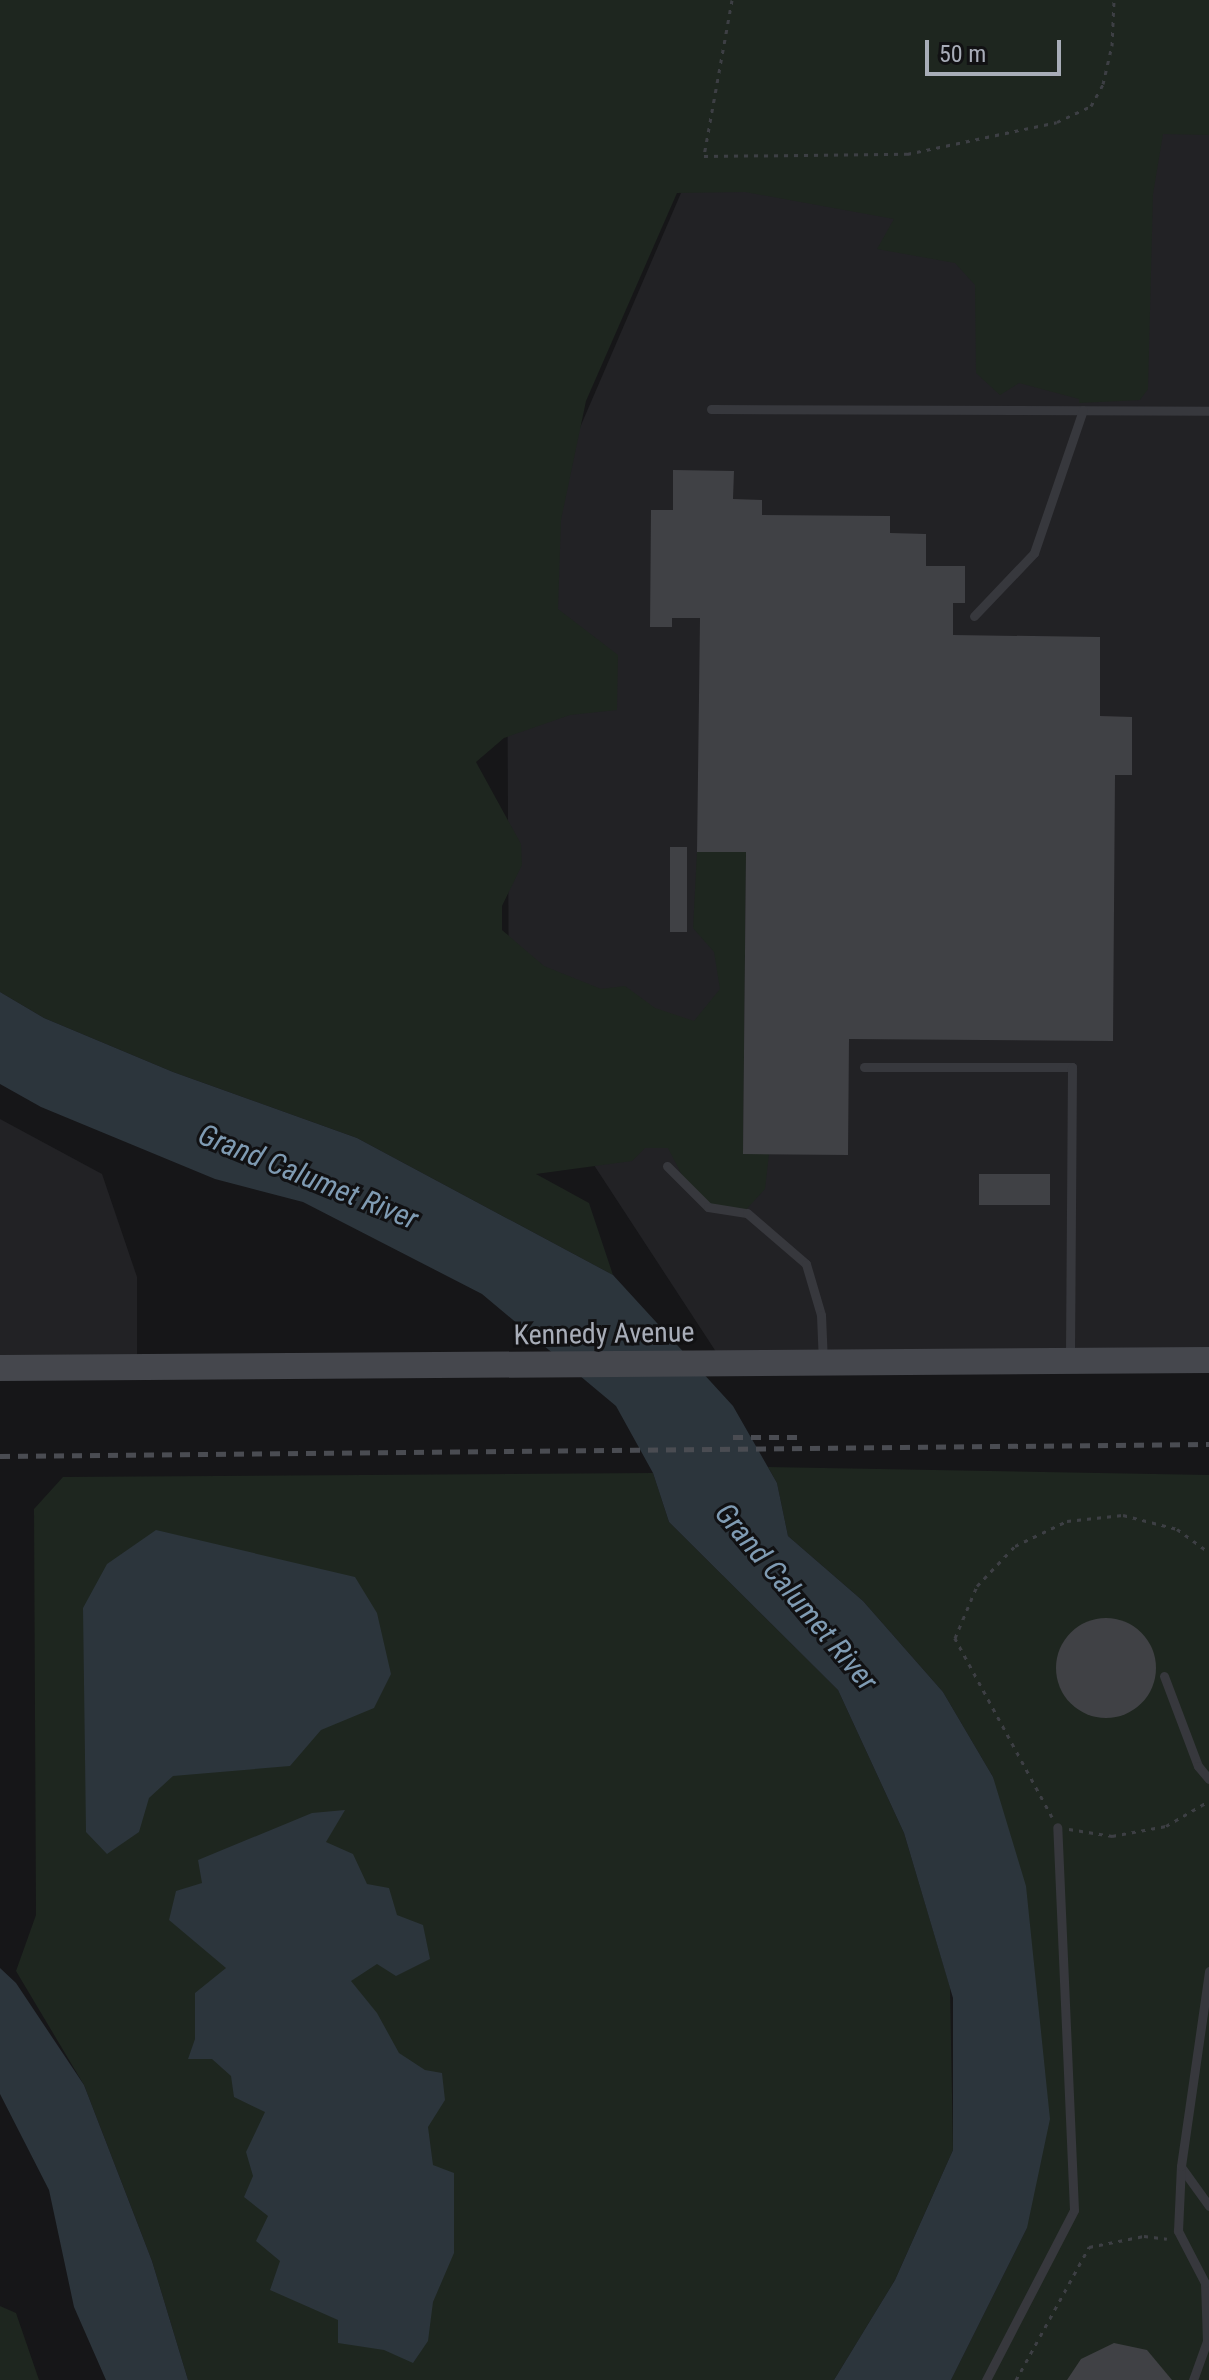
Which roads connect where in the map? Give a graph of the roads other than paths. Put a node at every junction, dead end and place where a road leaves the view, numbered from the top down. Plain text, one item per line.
1 (711, 409) dead end
2 (1083, 410) junction
3 (1209, 411) edge
4 (974, 616) dead end
5 (864, 1067) dead end
6 (667, 1166) dead end
7 (1209, 1360) edge
8 (1070, 1361) junction
9 (823, 1366) junction
10 (0, 1368) edge
11 (1164, 1676) dead end
12 (1209, 1779) edge
13 (1057, 1827) road end
14 (1209, 1971) edge
15 (1181, 2166) junction
16 (1209, 2206) edge
17 (986, 2380) edge
18 (1193, 2380) edge

1 - 2 lane
2 - 3 lane
2 - 4 lane
5 - 8 lane
6 - 9 lane
7 - 8 main road, Kennedy Avenue
8 - 9 main road, Kennedy Avenue
9 - 10 main road, Kennedy Avenue
11 - 12 lane
13 - 17 lane
14 - 15 lane
15 - 16 lane
15 - 18 lane

